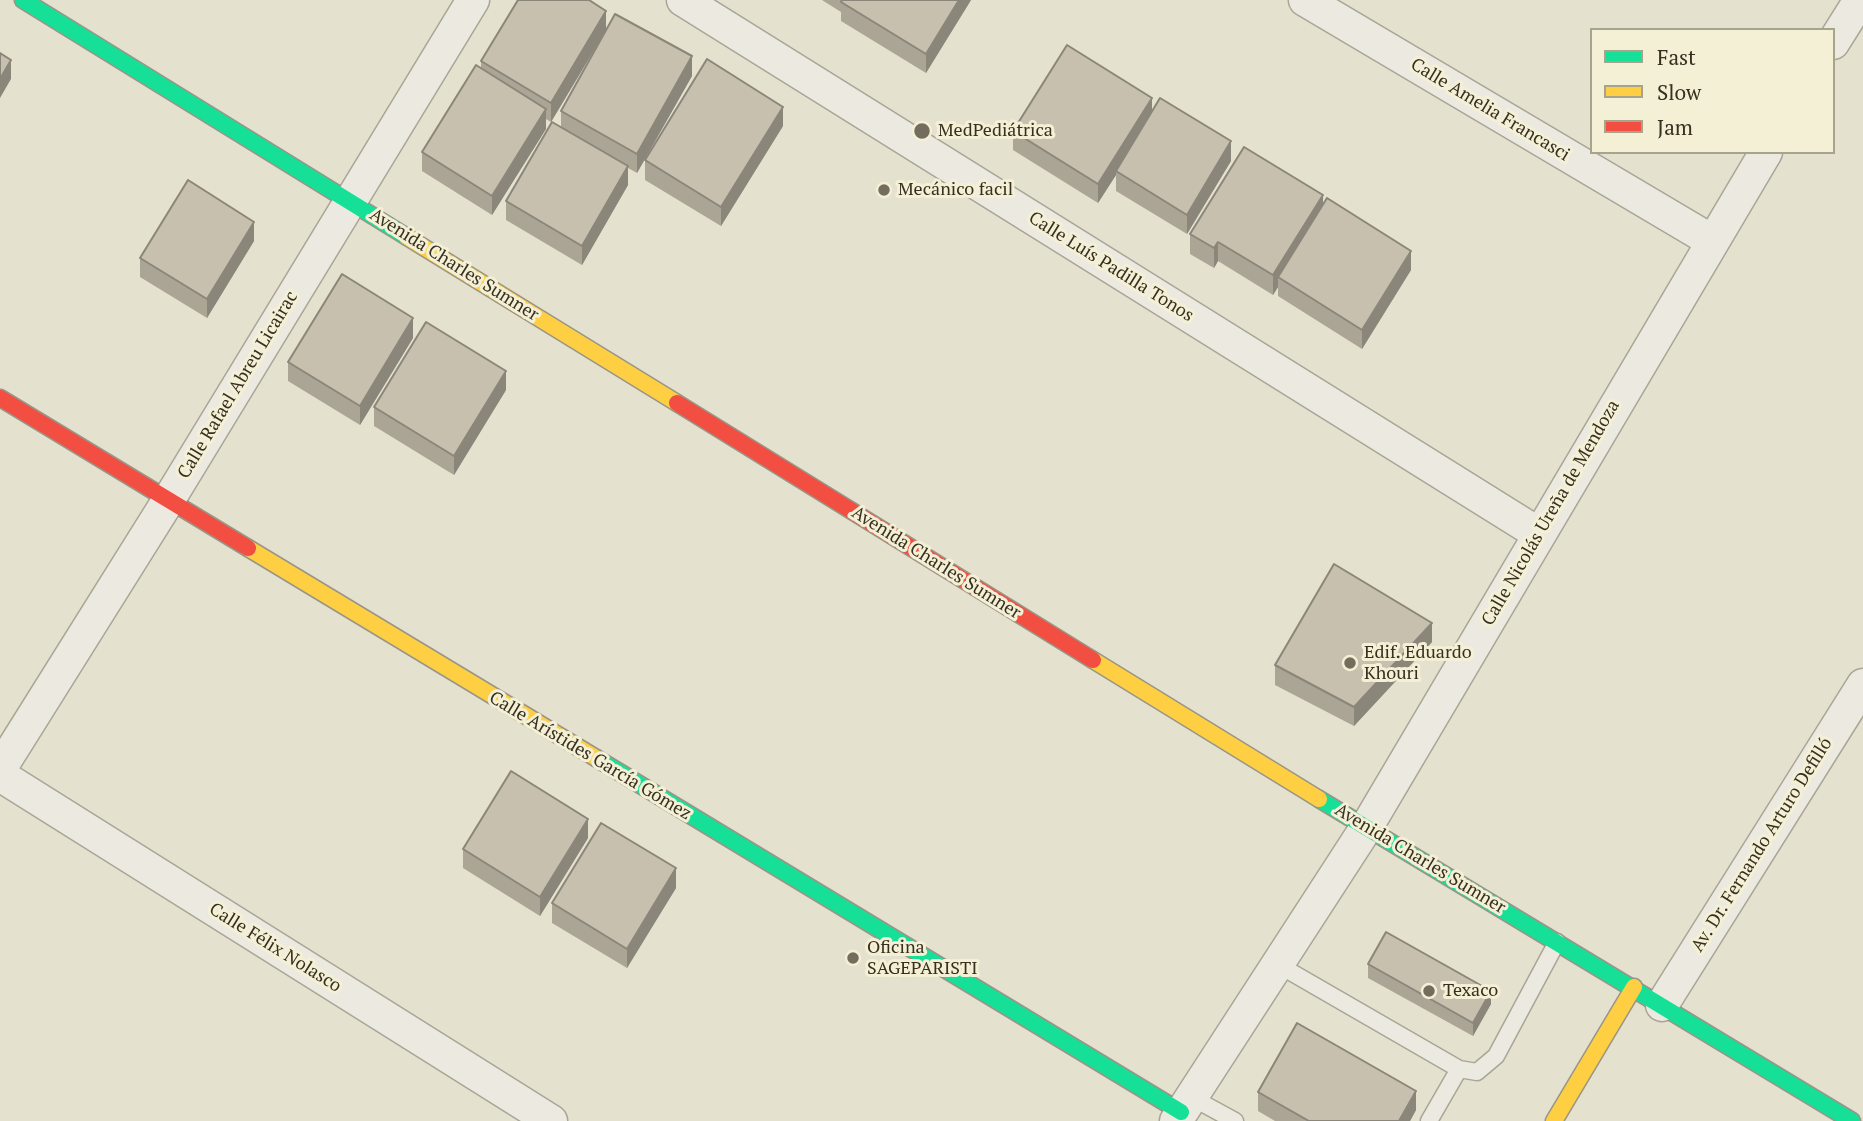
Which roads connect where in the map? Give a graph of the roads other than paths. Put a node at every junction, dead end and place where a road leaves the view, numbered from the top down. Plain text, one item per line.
1 (23, 0) edge
2 (473, 0) edge
3 (683, 0) edge
4 (1305, 0) edge
5 (1860, 0) edge
6 (1835, 40) edge
7 (1765, 154) edge
8 (349, 201) junction
9 (1712, 241) junction
10 (0, 398) edge
11 (168, 501) junction
12 (1539, 534) junction
13 (1863, 685) edge
14 (0, 769) edge
15 (0, 775) edge
16 (1366, 828) junction
17 (1557, 942) junction
18 (1277, 964) junction
19 (1634, 987) junction
20 (1662, 1005) junction
21 (1459, 1069) junction
22 (1183, 1110) edge
23 (551, 1121) edge
24 (1235, 1121) edge
25 (1429, 1121) edge
26 (1554, 1121) edge
27 (1852, 1121) edge

1 - 8 street, Avenida Charles Sumner
2 - 8 street, Calle Rafael Abreu Licairac
3 - 12 street, Calle Luís Padilla Tonos
4 - 9 street, Calle Amelia Francasci
5 - 6 street
7 - 9 street, Calle Nicolás Ureña de Mendoza
8 - 11 street, Calle Rafael Abreu Licairac
8 - 16 street, Avenida Charles Sumner
9 - 12 street, Calle Nicolás Ureña de Mendoza
10 - 11 street, Calle Arístides García Gómez
11 - 14 street, Calle Rafael Abreu Licairac
11 - 22 street, Calle Arístides García Gómez
12 - 16 street, Calle Nicolás Ureña de Mendoza
13 - 20 street, Av. Dr. Fernando Arturo Defilló
15 - 23 street, Calle Félix Nolasco
16 - 17 street, Avenida Charles Sumner
16 - 18 street, Calle Nicolás Ureña de Mendoza
17 - 19 street, Avenida Charles Sumner
17 - 21 lane
18 - 21 lane
18 - 22 street, Calle Nicolás Ureña de Mendoza
19 - 20 street, Avenida Charles Sumner
19 - 26 street
20 - 27 street, Avenida Charles Sumner
21 - 25 lane
22 - 24 lane

